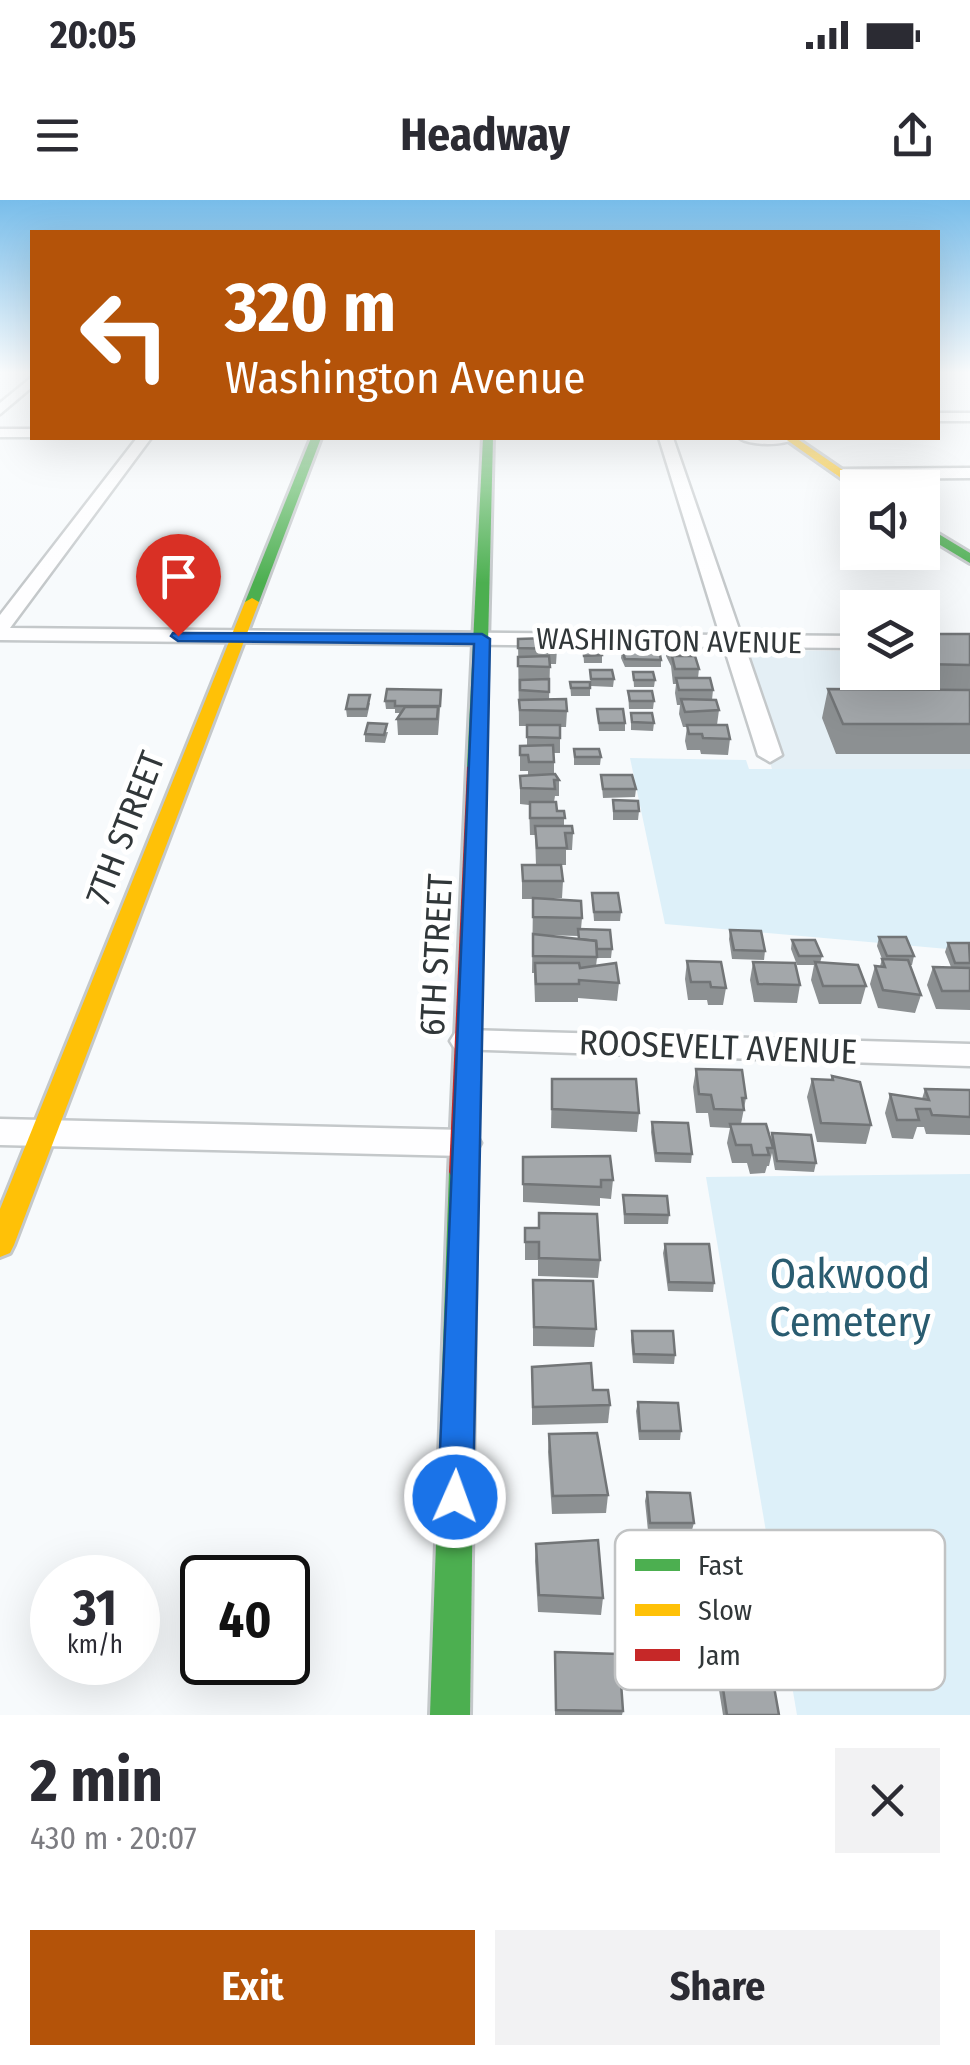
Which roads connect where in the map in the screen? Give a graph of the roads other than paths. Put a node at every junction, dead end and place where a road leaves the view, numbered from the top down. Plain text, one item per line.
1 (141, 442) edge
2 (315, 442) edge
3 (488, 442) edge
4 (667, 442) edge
5 (795, 442) edge
6 (840, 472) edge
7 (970, 472) edge
8 (940, 474) edge
9 (940, 540) edge
10 (970, 559) edge
11 (0, 631) edge
12 (239, 636) junction
13 (482, 639) junction
14 (734, 641) junction
15 (840, 642) edge
16 (770, 755) dead end
17 (466, 1041) junction
18 (970, 1055) edge
19 (0, 1132) edge
20 (44, 1132) junction
21 (463, 1143) junction
22 (0, 1245) edge
23 (450, 1715) edge

1 - 11 street
2 - 12 street, 7TH STREET
3 - 13 street, 6TH STREET
4 - 14 street
5 - 6 street
7 - 8 street
9 - 10 street
11 - 12 street, WASHINGTON AVENUE
12 - 13 street, WASHINGTON AVENUE
12 - 20 street, 7TH STREET
13 - 14 street, WASHINGTON AVENUE
13 - 17 street, 6TH STREET
14 - 15 street, WASHINGTON AVENUE
14 - 16 street
17 - 18 street, ROOSEVELT AVENUE
17 - 21 street, 6TH STREET
19 - 20 street
20 - 21 street
20 - 22 street, 7TH STREET
21 - 23 street, 6TH STREET

